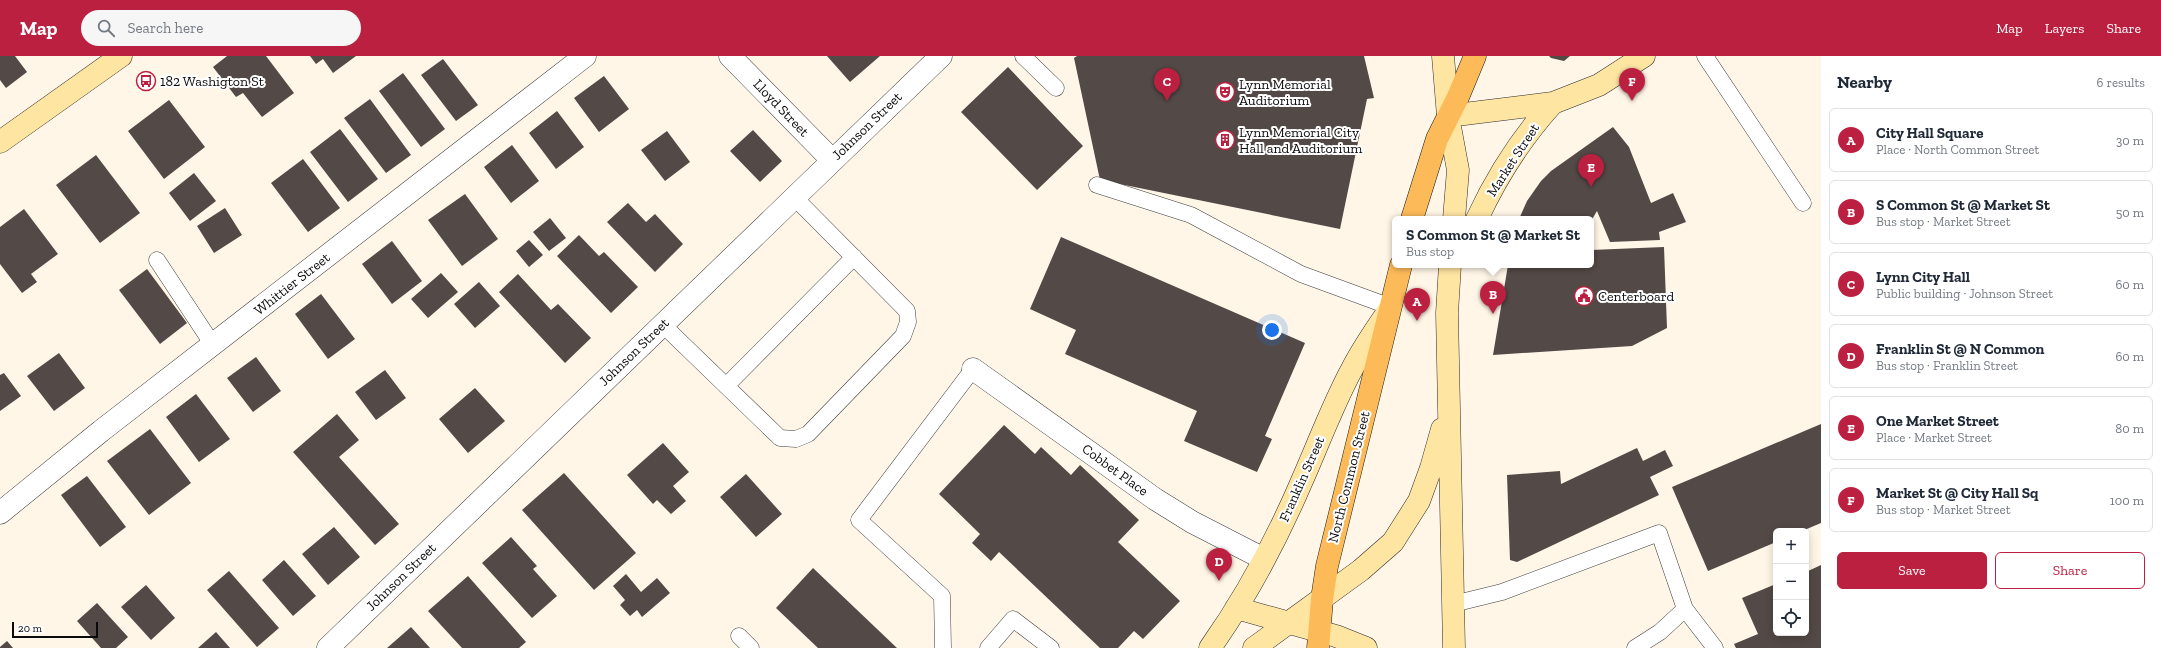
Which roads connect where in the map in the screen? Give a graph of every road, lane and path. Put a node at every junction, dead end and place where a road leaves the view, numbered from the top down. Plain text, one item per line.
1 (121, 56) edge
2 (585, 56) edge
3 (730, 56) edge
4 (941, 56) edge
5 (1023, 56) edge
6 (1443, 56) edge
7 (1475, 56) edge
8 (1644, 56) edge
9 (1706, 56) edge
10 (1056, 88) dead end
11 (1553, 104) junction
12 (1448, 116) junction
13 (0, 142) edge
14 (832, 160) junction
15 (1097, 185) dead end
16 (794, 197) junction
17 (1803, 203) dead end
18 (1413, 216) edge
19 (1454, 216) edge
20 (1479, 216) edge
21 (854, 257) junction
22 (156, 260) dead end
23 (1400, 268) edge
24 (1450, 268) edge
25 (1457, 268) edge
26 (1391, 308) junction
27 (1447, 313) junction
28 (662, 324) junction
29 (213, 345) junction
30 (973, 369) joint
31 (726, 386) junction
32 (1448, 394) junction
33 (0, 513) edge
34 (1264, 559) junction
35 (1322, 599) junction
36 (1453, 604) junction
37 (1236, 608) junction
38 (1685, 609) junction
39 (1288, 623) junction
40 (739, 636) dead end
41 (1319, 640) edge
42 (328, 648) edge
43 (751, 648) edge
44 (943, 648) edge
45 (988, 648) edge
46 (1051, 648) edge
47 (1210, 648) edge
48 (1254, 648) edge
49 (1366, 648) edge
50 (1454, 648) edge
51 (1635, 648) edge
52 (1715, 648) edge

1 - 13 main road
2 - 29 street, Whittier Street
3 - 14 street, Lloyd Street
4 - 14 street, Johnson Street
5 - 10 lane
6 - 12 main road
7 - 12 main road
8 - 11 main road, Market Street
9 - 17 lane
11 - 12 main road, Market Street
11 - 20 main road, Market Street
12 - 18 main road
12 - 19 main road
14 - 16 street, Johnson Street
15 - 26 lane
16 - 21 lane
16 - 28 street, Johnson Street
21 - 31 lane
21 - 31 lane
22 - 29 lane
23 - 26 main road, North Common Street
24 - 27 main road
25 - 27 main road
26 - 34 main road, Franklin Street
26 - 35 main road, North Common Street
27 - 32 main road
28 - 31 lane
28 - 42 street, Johnson Street
29 - 33 street, Whittier Street
30 - 34 street, Cobbet Place
30 - 44 lane
32 - 35 main road
32 - 36 main road
34 - 37 main road, Franklin Street
35 - 39 main road
35 - 41 main road, North Common Street
36 - 38 lane
36 - 50 main road
37 - 39 main road
37 - 47 main road, Franklin Street
38 - 51 lane
38 - 52 lane
39 - 41 main road
39 - 48 main road
40 - 43 lane
41 - 49 main road
45 - 46 lane

